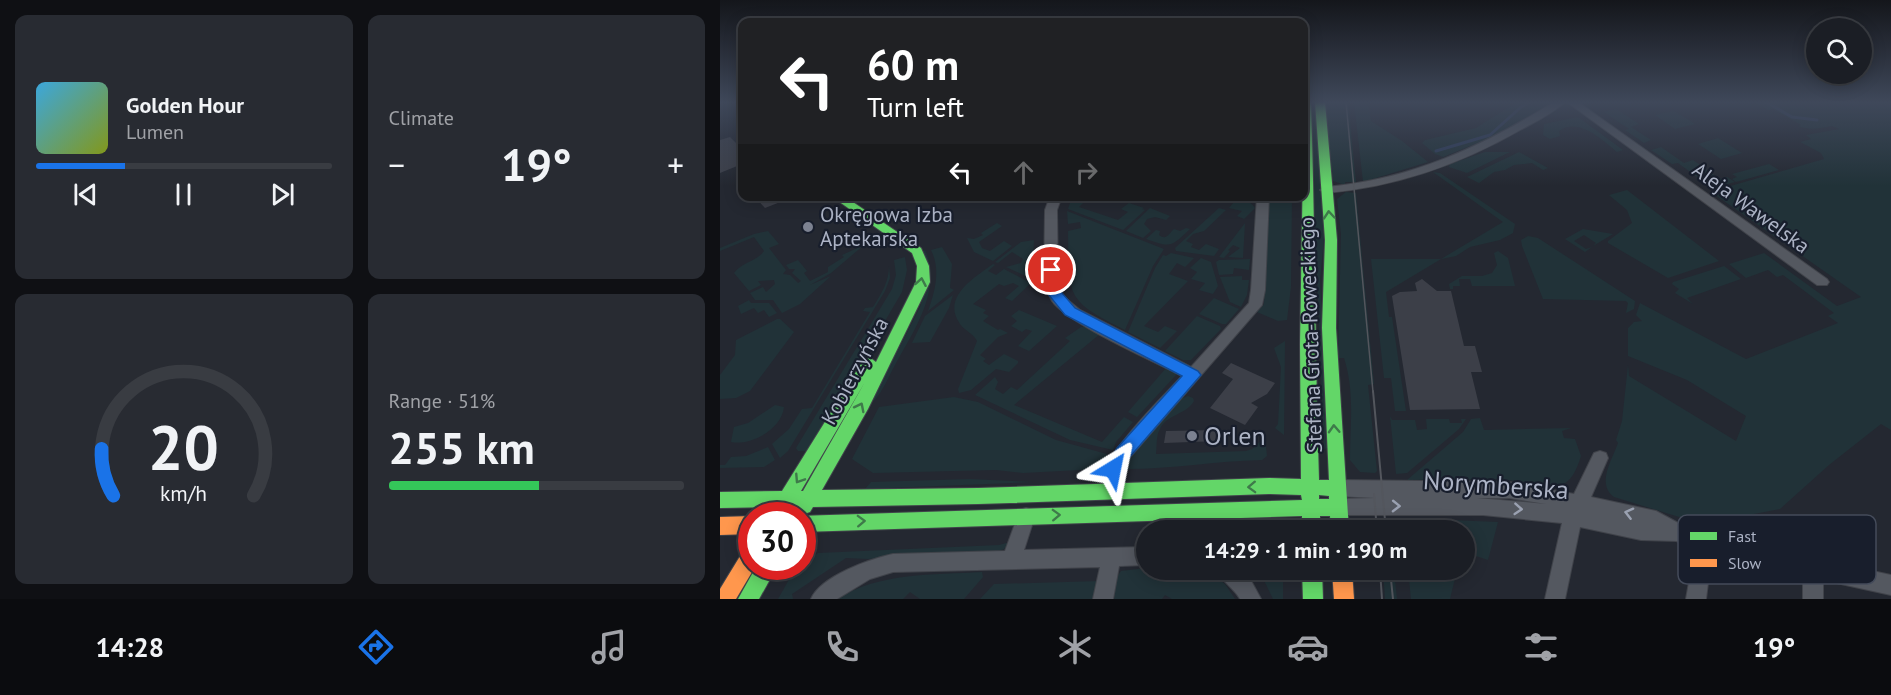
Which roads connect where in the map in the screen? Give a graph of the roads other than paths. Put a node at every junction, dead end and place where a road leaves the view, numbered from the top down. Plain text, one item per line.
1 (1322, 130) edge
2 (1514, 130) edge
3 (1610, 130) edge
4 (1308, 162) edge
5 (1326, 190) junction
6 (843, 201) edge
7 (1054, 201) edge
8 (1263, 201) edge
9 (907, 244) junction
10 (1822, 282) dead end
11 (1193, 375) junction
12 (1600, 458) dead end
13 (1311, 487) junction
14 (1337, 488) junction
15 (1108, 491) junction
16 (786, 499) junction
17 (808, 499) junction
18 (720, 500) edge
19 (784, 502) edge
20 (806, 502) edge
21 (1311, 507) junction
22 (1338, 507) junction
23 (1576, 508) junction
24 (1026, 516) junction
25 (1311, 520) edge
26 (1339, 520) edge
27 (816, 523) edge
28 (738, 525) edge
29 (720, 526) edge
30 (1678, 533) edge
31 (1112, 556) junction
32 (1136, 556) edge
33 (1012, 559) junction
34 (738, 578) edge
35 (759, 580) edge
36 (1238, 580) edge
37 (1312, 580) edge
38 (1343, 580) edge
39 (1698, 584) edge
40 (725, 599) edge
41 (748, 599) edge
42 (821, 599) edge
43 (1103, 599) edge
44 (1251, 599) edge
45 (1313, 599) edge
46 (1344, 599) edge
47 (1555, 599) edge
48 (1696, 599) edge

1 - 5 main road, Stefana Grota-Roweckiego
2 - 5 street
3 - 10 street, Aleja Wawelska
4 - 13 main road, Stefana Grota-Roweckiego
14 -> 5 main road, Stefana Grota-Roweckiego
6 - 9 main road, Kobierzyńska
7 - 11 street
8 - 11 street
9 -> 16 main road, Kobierzyńska
17 -> 9 main road, Kobierzyńska
11 - 15 street
12 - 23 street
13 - 14 main road
13 -> 15 main road
13 - 21 main road, Stefana Grota-Roweckiego
14 - 22 main road, Stefana Grota-Roweckiego
14 - 23 street, Norymberska
15 - 17 main road
16 - 17 main road
16 - 18 main road
16 - 19 main road, Kobierzyńska
17 - 20 main road, Kobierzyńska
21 - 22 main road, Norymberska
24 -> 21 main road, Norymberska
21 - 25 main road, Stefana Grota-Roweckiego
22 -> 23 street, Norymberska
22 - 26 main road, Stefana Grota-Roweckiego
23 - 30 street, Norymberska
23 - 47 street
27 -> 24 main road, Norymberska
24 - 33 street
28 - 29 main road
31 - 32 street
31 - 33 street
31 - 43 street
33 - 42 street
34 - 40 main road
35 - 41 main road
36 - 44 street
37 - 45 main road
38 - 46 main road
39 - 48 street

